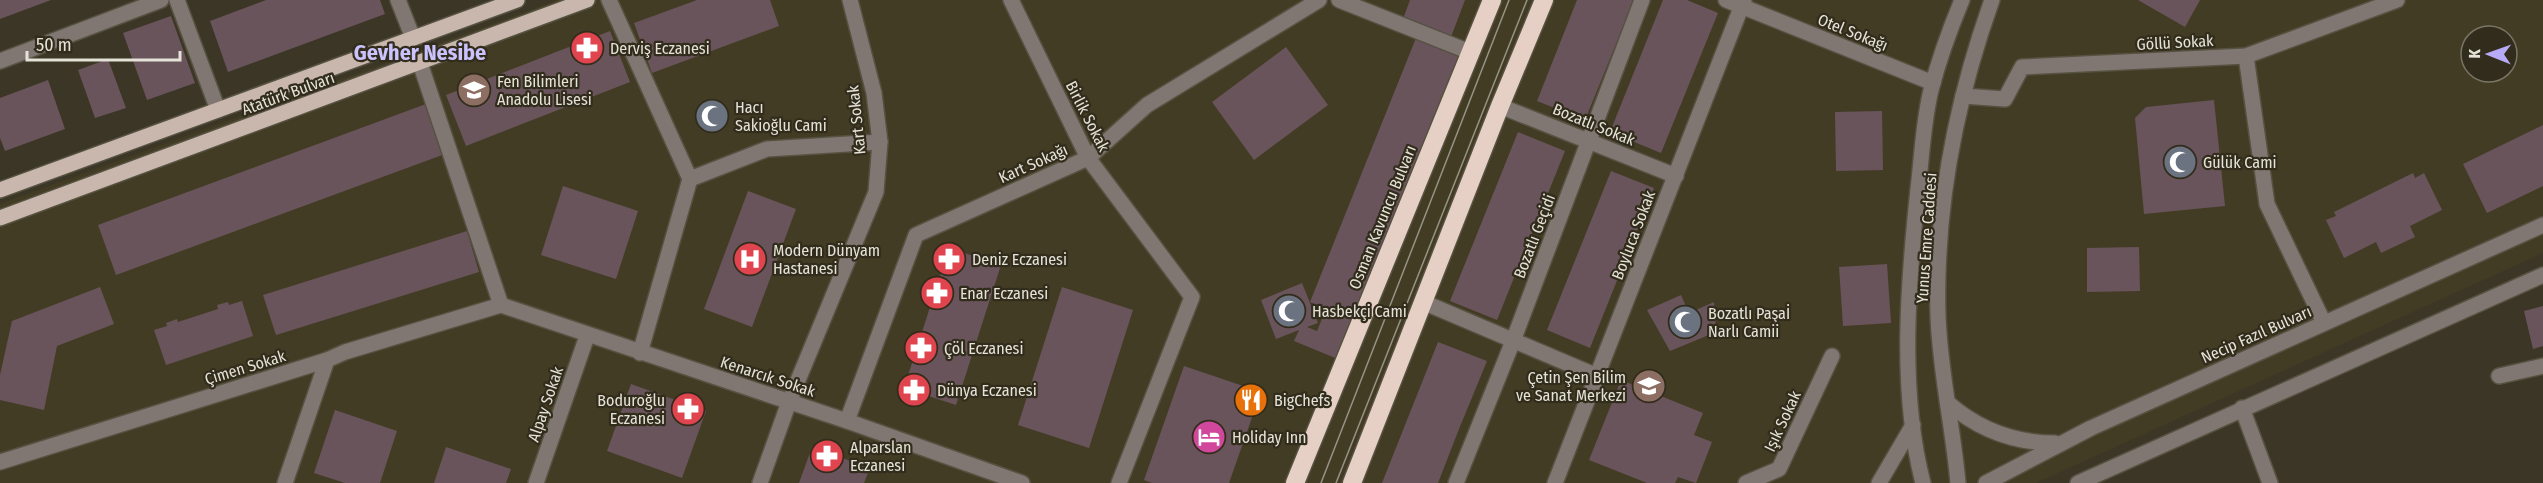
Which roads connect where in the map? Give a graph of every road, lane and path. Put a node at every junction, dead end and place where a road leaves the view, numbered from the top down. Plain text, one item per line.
1 (161, 0) edge
2 (177, 0) edge
3 (399, 0) edge
4 (516, 0) edge
5 (587, 0) edge
6 (609, 0) edge
7 (850, 0) edge
8 (1011, 0) edge
9 (1319, 0) edge
10 (1339, 0) edge
11 (1492, 0) edge
12 (1544, 0) edge
13 (1642, 0) edge
14 (1726, 0) edge
15 (1962, 0) edge
16 (1992, 0) edge
17 (2397, 0) edge
18 (1742, 3) edge
19 (413, 38) junction
20 (1470, 52) junction
21 (2246, 56) junction
22 (0, 61) edge
23 (420, 63) junction
24 (1933, 83) junction
25 (1964, 96) junction
26 (1500, 106) junction
27 (218, 110) junction
28 (1588, 141) junction
29 (880, 142) junction
30 (1088, 158) junction
31 (1676, 176) junction
32 (690, 179) junction
33 (0, 190) edge
34 (0, 218) edge
35 (2543, 225) edge
36 (2543, 275) edge
37 (1423, 302) junction
38 (501, 305) junction
39 (2324, 323) junction
40 (587, 336) junction
41 (1514, 341) junction
42 (640, 353) junction
43 (1832, 356) dead end
44 (327, 360) junction
45 (2543, 366) edge
46 (1597, 376) junction
47 (2499, 376) dead end
48 (789, 402) junction
49 (1948, 403) junction
50 (2242, 408) junction
51 (848, 421) junction
52 (1913, 425) junction
53 (2058, 443) junction
54 (0, 462) edge
55 (285, 483) edge
56 (536, 483) edge
57 (760, 483) edge
58 (1022, 483) edge
59 (1119, 483) edge
60 (1295, 483) edge
61 (1352, 483) edge
62 (1456, 483) edge
63 (1556, 483) edge
64 (1746, 483) edge
65 (1879, 483) edge
66 (1923, 483) edge
67 (1958, 483) edge
68 (1986, 483) edge
69 (2078, 483) edge
70 (2270, 483) edge

1 - 22 street
2 - 27 street
3 - 19 street
4 - 19 main road, Atatürk Bulvarı
5 - 23 main road, Atatürk Bulvarı
6 - 32 street
7 - 29 street, Kart Sokak
8 - 30 street, Birlik Sokak
9 - 30 street, Kart Sokağı
10 - 20 street
11 - 20 highway, Osman Kavuncu Bulvarı
12 - 26 highway
13 - 28 street, Bozatlı Geçidi
14 - 18 street, Otel Sokağı
15 - 24 street, Yunus Emre Caddesi
16 - 25 street, Yunus Emre Caddesi
17 - 21 street, Göllü Sokak
18 - 24 street, Otel Sokağı
18 - 31 street, Boyluca Sokak
19 - 27 main road, Atatürk Bulvarı
20 - 60 highway, Osman Kavuncu Bulvarı
21 - 25 street, Göllü Sokak
21 - 39 street
23 - 34 main road, Atatürk Bulvarı
23 - 38 street
24 - 52 street, Yunus Emre Caddesi
25 - 49 street, Yunus Emre Caddesi
26 - 28 street, Bozatlı Sokak
26 - 37 highway
27 - 33 main road, Atatürk Bulvarı
28 - 31 street, Bozatlı Sokak
28 - 41 street, Bozatlı Geçidi
29 - 32 street
29 - 48 street, Kart Sokak
30 - 51 street, Kart Sokağı
30 - 59 street, Birlik Sokak
31 - 46 street, Boyluca Sokak
32 - 42 street
35 - 39 street, Necip Fazıl Bulvarı
36 - 50 street
37 - 41 street
37 - 61 highway
38 - 40 street, Kenarcık Sokak
38 - 44 street, Çimen Sokak
39 - 53 street, Necip Fazıl Bulvarı
40 - 42 street, Kenarcık Sokak
40 - 56 street, Alpay Sokak
41 - 46 street
41 - 62 street, Bozatlı Geçidi
42 - 48 street, Kenarcık Sokak
43 - 64 street, Işık Sokak
44 - 54 street, Çimen Sokak
44 - 55 street
45 - 47 street
46 - 63 street, Boyluca Sokak
48 - 51 street, Kenarcık Sokak
48 - 57 street, Kart Sokak
49 - 53 street
49 - 67 street, Yunus Emre Caddesi
50 - 69 street
50 - 70 street
51 - 58 street, Kenarcık Sokak
52 - 65 street
52 - 66 street, Yunus Emre Caddesi
53 - 68 street, Necip Fazıl Bulvarı

